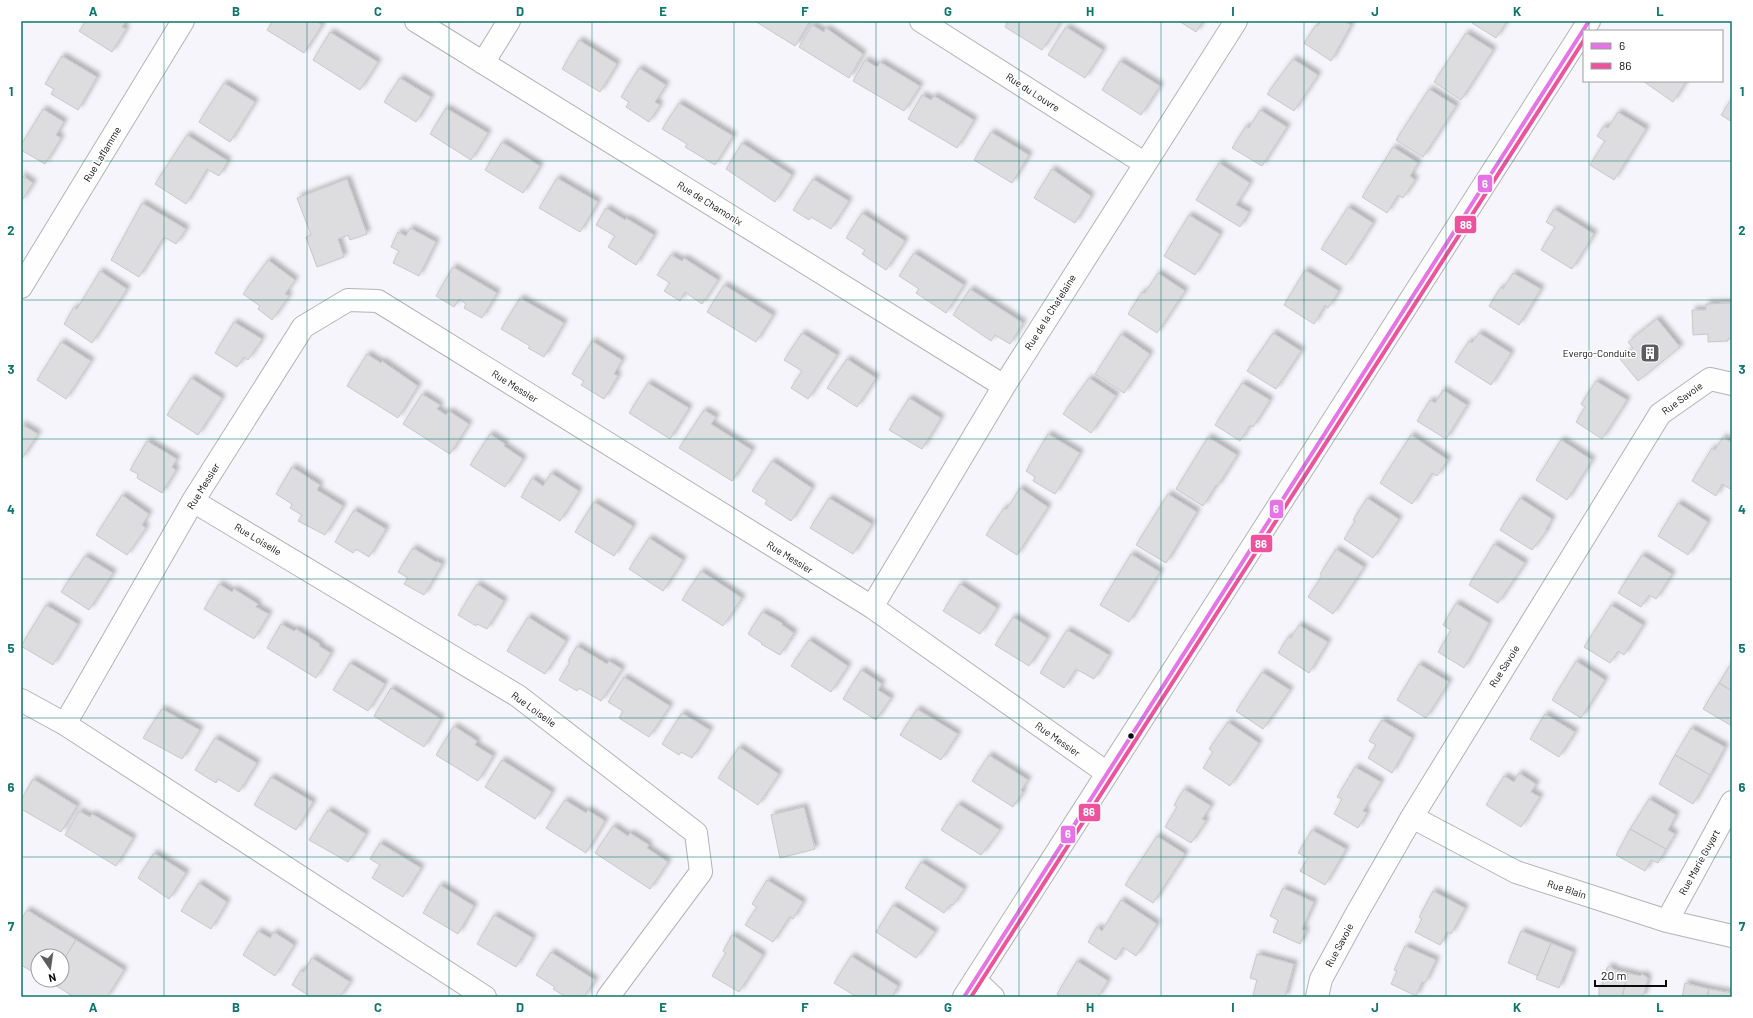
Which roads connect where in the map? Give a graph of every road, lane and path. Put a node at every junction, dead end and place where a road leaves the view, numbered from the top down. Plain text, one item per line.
1 (183, 21) edge
2 (416, 21) edge
3 (509, 21) edge
4 (921, 21) edge
5 (1236, 21) edge
6 (1588, 21) edge
7 (483, 63) junction
8 (1144, 163) junction
9 (21, 288) edge
10 (1732, 384) edge
11 (1004, 386) junction
12 (193, 500) junction
13 (872, 607) junction
14 (21, 700) edge
15 (65, 724) junction
16 (1107, 773) junction
17 (1732, 802) edge
18 (1412, 817) junction
19 (1667, 922) junction
20 (1732, 936) edge
21 (969, 988) edge
22 (485, 997) edge
23 (608, 997) edge
24 (993, 997) edge
25 (1317, 997) edge

1 - 9 street, Rue Laflamme
2 - 7 street, Rue de Chamonix
3 - 7 street
4 - 8 street, Rue du Louvre
5 - 8 street, Rue de la Chatelaine
6 - 16 street
7 - 11 street, Rue de Chamonix
8 - 11 street, Rue de la Chatelaine
10 - 18 street, Rue Savoie
11 - 13 street, Rue de la Chatelaine
12 - 13 street, Rue Messier
12 - 15 street, Rue Messier
12 - 23 street, Rue Loiselle
13 - 16 street, Rue Messier
14 - 15 street
15 - 22 street
16 - 21 street
17 - 19 street, Rue Marie Guyart
18 - 19 street, Rue Blain
18 - 25 street, Rue Savoie
19 - 20 street, Rue Blain
21 - 24 street

